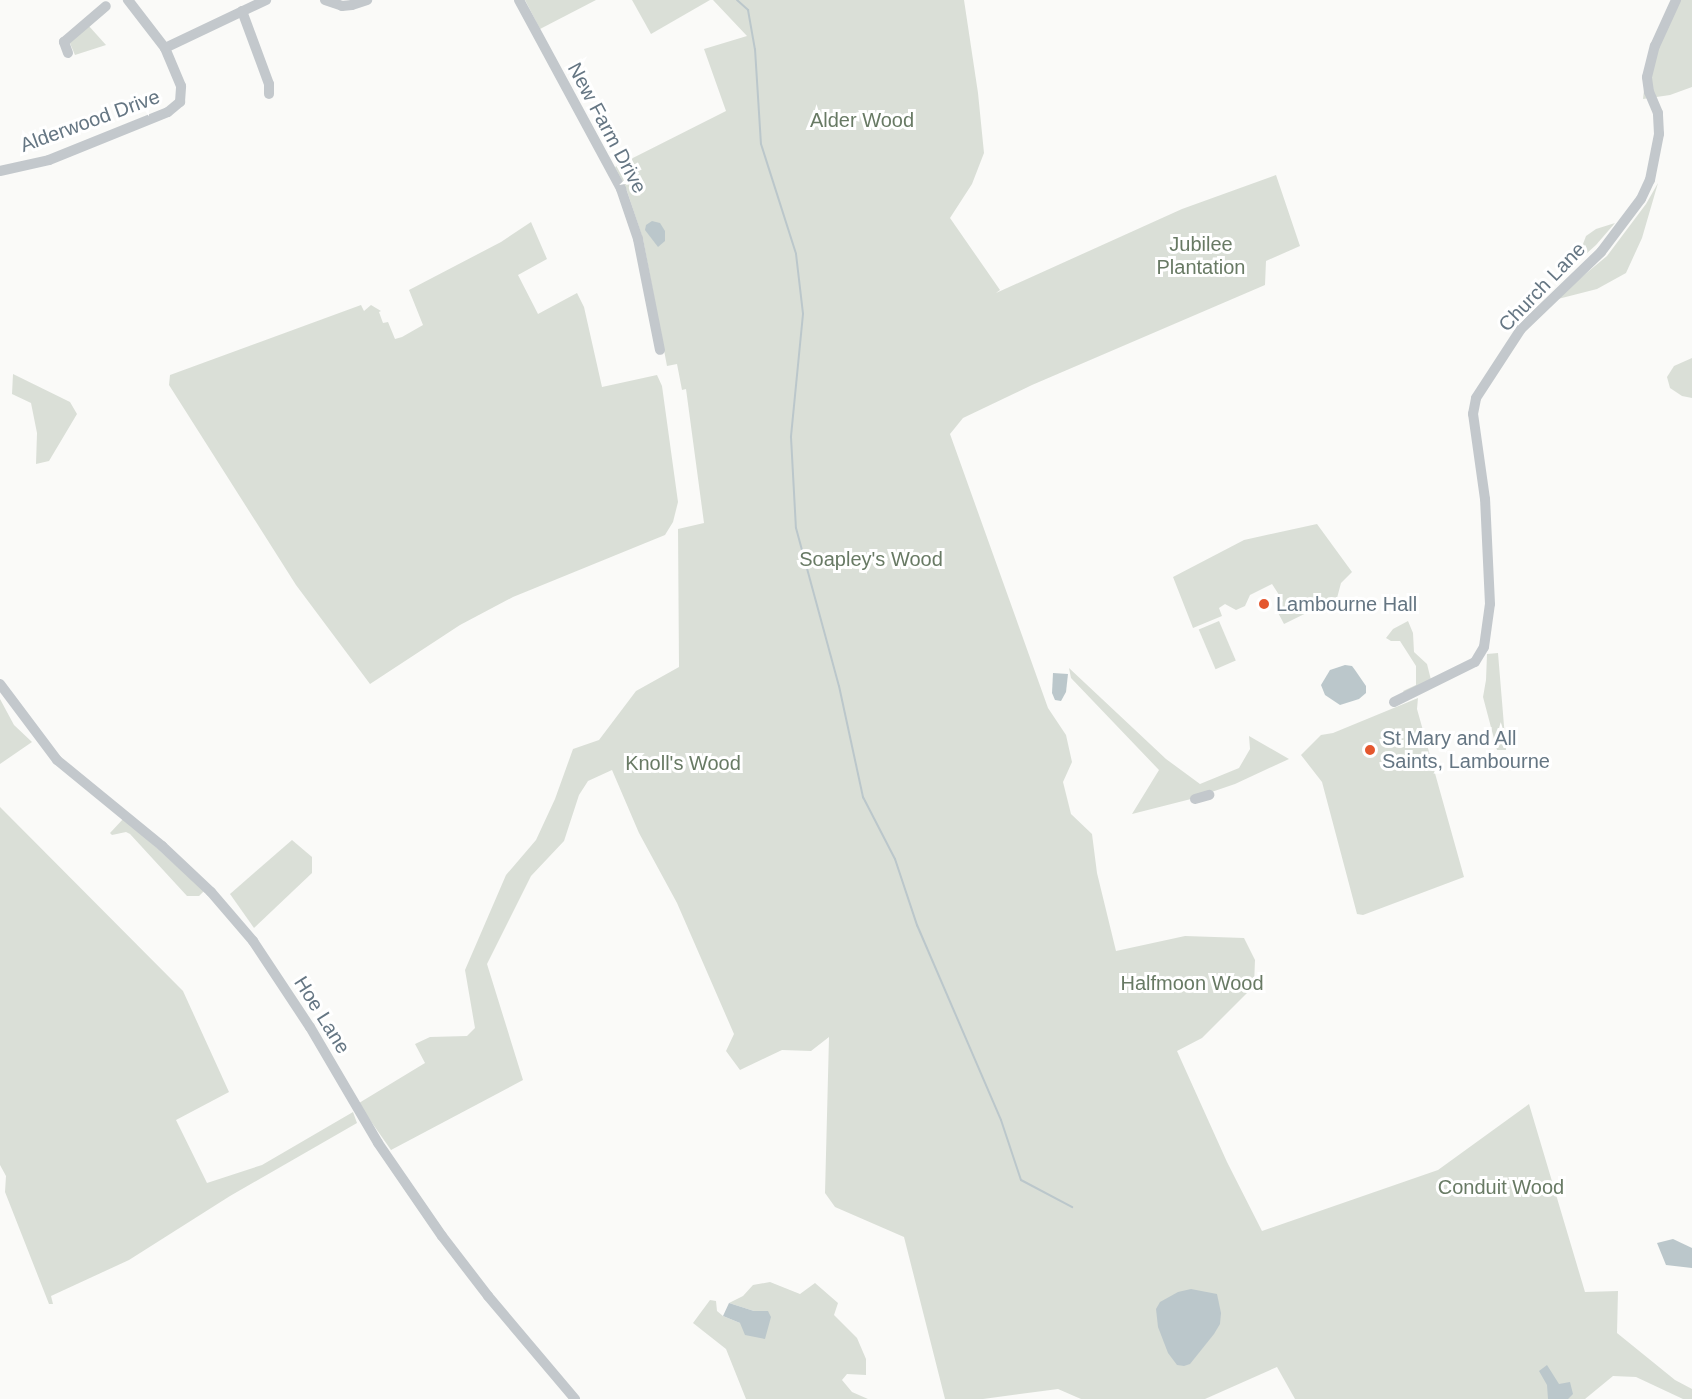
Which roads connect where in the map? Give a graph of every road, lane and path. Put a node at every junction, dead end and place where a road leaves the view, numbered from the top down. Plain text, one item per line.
1 (129, 0) edge
2 (266, 0) edge
3 (325, 0) edge
4 (366, 0) edge
5 (519, 0) edge
6 (1676, 0) edge
7 (107, 2) edge
8 (242, 11) junction
9 (165, 48) junction
10 (68, 53) dead end
11 (269, 94) dead end
12 (0, 171) edge
13 (660, 350) dead end
14 (0, 684) edge
15 (1394, 702) dead end
16 (1209, 795) dead end
17 (1195, 799) dead end
18 (575, 1399) edge

1 - 9 street, Alderwood Drive
2 - 8 street
3 - 4 street
5 - 13 street, New Farm Drive
6 - 15 street, Church Lane
7 - 10 street
8 - 9 street
8 - 11 street
9 - 12 street, Alderwood Drive
14 - 18 street, Hoe Lane
16 - 17 street

